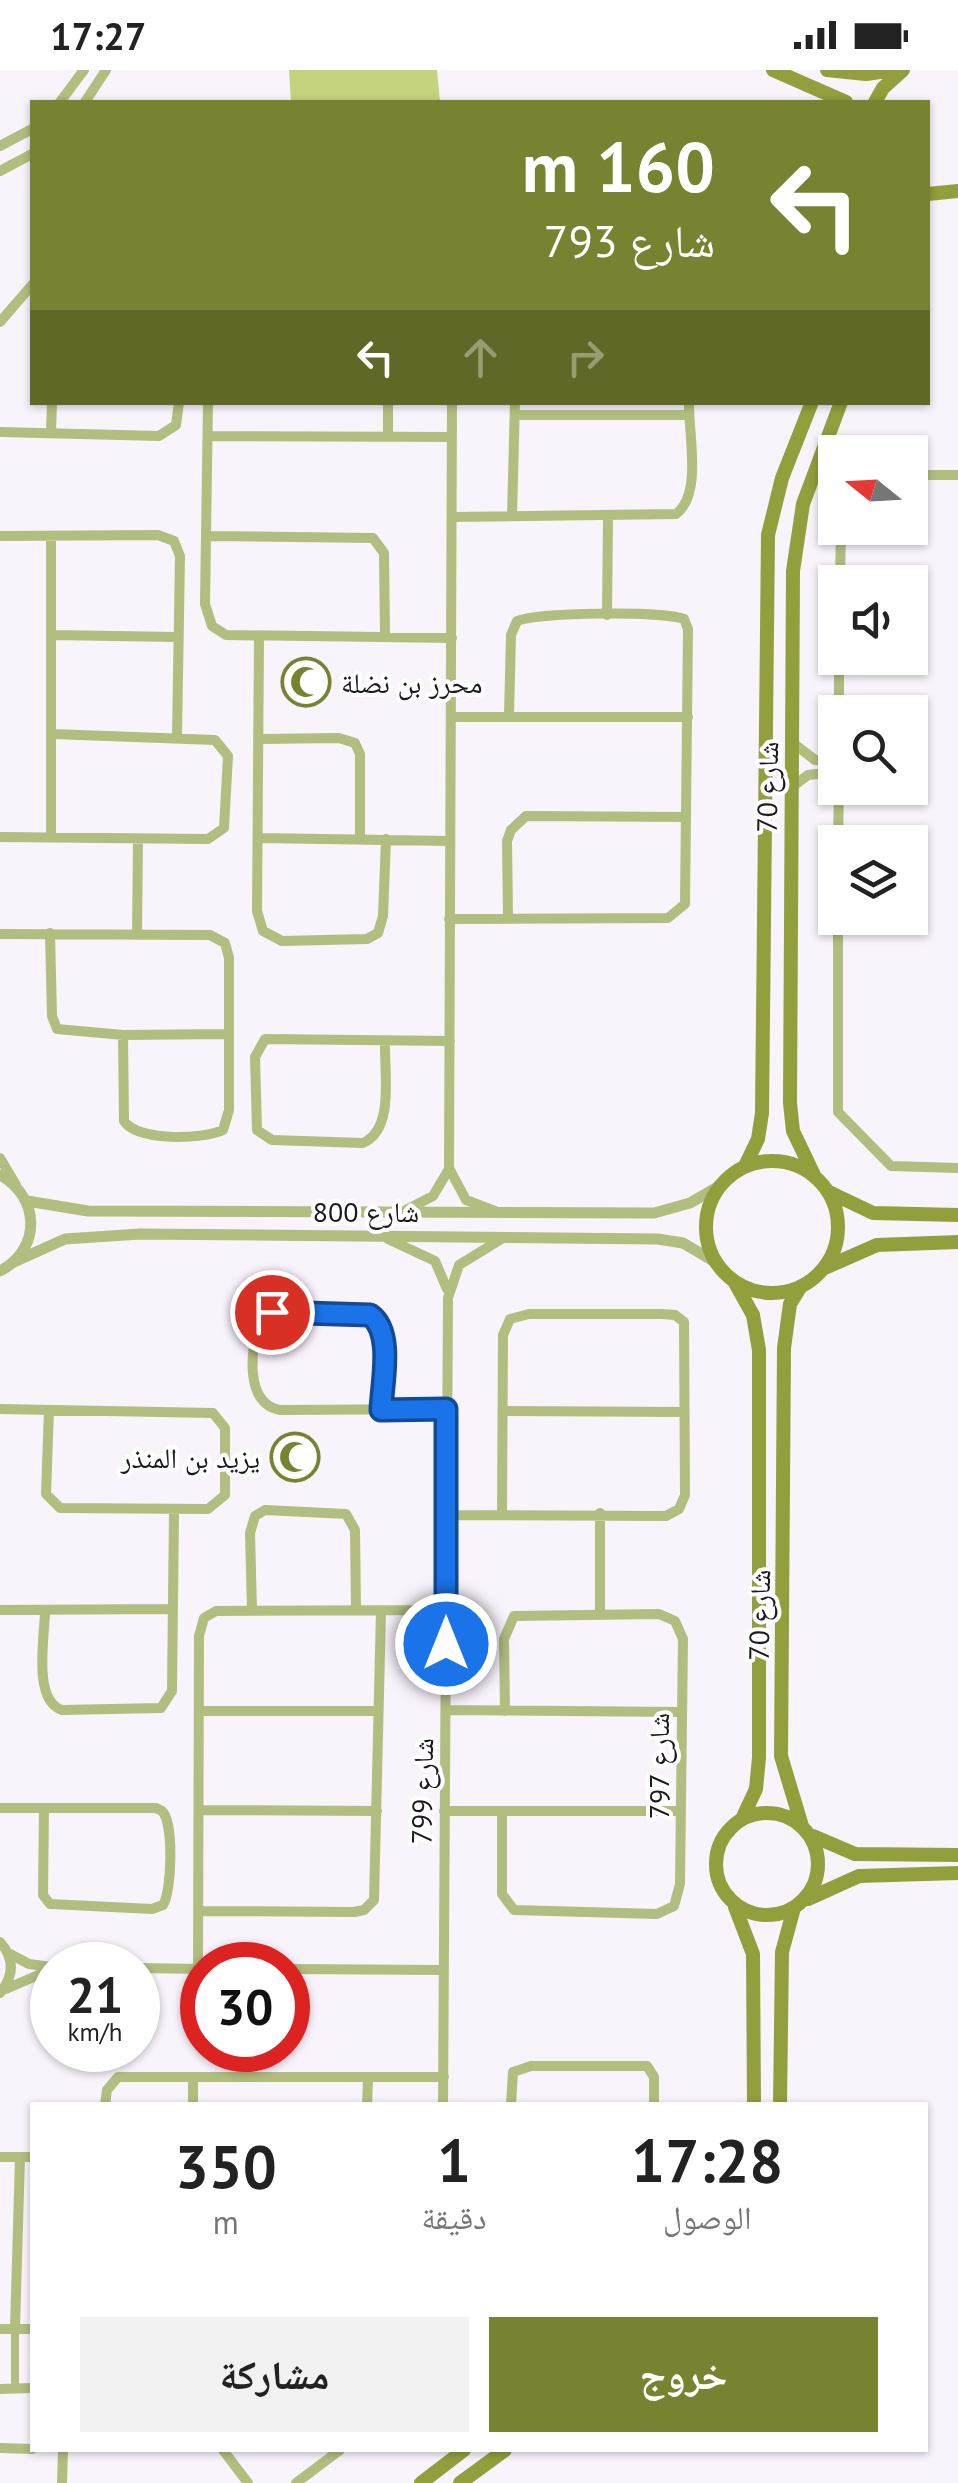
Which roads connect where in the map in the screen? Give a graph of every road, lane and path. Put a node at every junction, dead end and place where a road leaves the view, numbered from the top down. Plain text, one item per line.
1 (84, 70) edge
2 (106, 70) edge
3 (773, 70) edge
4 (826, 70) edge
5 (894, 70) edge
6 (904, 70) edge
7 (62, 100) edge
8 (86, 100) edge
9 (841, 100) edge
10 (876, 100) edge
11 (30, 130) edge
12 (0, 146) edge
13 (30, 155) edge
14 (0, 171) edge
15 (958, 192) edge
16 (931, 198) edge
17 (30, 287) edge
18 (0, 322) edge
19 (52, 405) edge
20 (178, 405) edge
21 (208, 405) edge
22 (388, 405) edge
23 (452, 405) edge
24 (811, 405) edge
25 (840, 405) edge
26 (515, 409) edge
27 (688, 409) edge
28 (0, 432) edge
29 (51, 432) junction
30 (208, 436) junction
31 (388, 437) junction
32 (452, 437) junction
33 (928, 475) edge
34 (958, 475) edge
35 (512, 516) junction
36 (608, 517) junction
37 (454, 518) junction
38 (0, 536) edge
39 (52, 536) junction
40 (209, 536) junction
41 (607, 615) junction
42 (52, 635) junction
43 (385, 635) junction
44 (177, 637) junction
45 (259, 638) junction
46 (452, 638) junction
47 (509, 716) junction
48 (452, 717) junction
49 (688, 717) junction
50 (52, 734) junction
51 (177, 736) junction
52 (260, 739) junction
53 (792, 742) junction
54 (818, 760) edge
55 (818, 774) edge
56 (792, 787) junction
57 (686, 817) junction
58 (50, 836) junction
59 (0, 837) edge
60 (260, 838) junction
61 (138, 839) junction
62 (360, 839) junction
63 (386, 839) junction
64 (450, 841) junction
65 (508, 917) junction
66 (449, 919) junction
67 (0, 934) edge
68 (50, 934) junction
69 (138, 935) junction
70 (838, 935) edge
71 (228, 1034) junction
72 (123, 1035) junction
73 (450, 1041) junction
74 (384, 1042) junction
75 (0, 1158) edge
76 (745, 1166) junction
77 (449, 1168) junction
78 (958, 1168) edge
79 (0, 1175) edge
80 (814, 1176) junction
81 (721, 1185) junction
82 (16, 1186) junction
83 (828, 1192) junction
84 (27, 1201) junction
85 (394, 1214) junction
86 (506, 1214) junction
87 (958, 1215) edge
88 (508, 1236) junction
89 (382, 1237) junction
90 (958, 1242) edge
91 (717, 1263) junction
92 (5, 1269) edge
93 (822, 1270) junction
94 (734, 1281) junction
95 (802, 1286) junction
96 (448, 1298) junction
97 (446, 1409) junction
98 (0, 1410) edge
99 (49, 1410) junction
100 (381, 1410) junction
101 (504, 1411) junction
102 (683, 1412) junction
103 (174, 1512) junction
104 (502, 1512) junction
105 (600, 1513) junction
106 (446, 1514) junction
107 (171, 1609) junction
108 (0, 1610) edge
109 (45, 1610) junction
110 (356, 1610) junction
111 (446, 1610) junction
112 (252, 1611) junction
113 (380, 1611) junction
114 (600, 1613) junction
115 (202, 1710) junction
116 (446, 1710) junction
117 (378, 1711) junction
118 (504, 1711) junction
119 (680, 1712) junction
120 (0, 1808) edge
121 (44, 1808) junction
122 (202, 1810) junction
123 (444, 1810) junction
124 (377, 1811) junction
125 (679, 1811) junction
126 (502, 1812) junction
127 (742, 1819) junction
128 (806, 1830) junction
129 (958, 1855) edge
130 (958, 1874) edge
131 (723, 1890) junction
132 (798, 1905) junction
133 (199, 1911) junction
134 (200, 1942) edge
135 (3, 1945) edge
136 (30, 1964) edge
137 (310, 1970) edge
138 (444, 1970) junction
139 (30, 1978) edge
140 (0, 1992) edge
141 (192, 2077) junction
142 (444, 2077) junction
143 (368, 2078) junction
144 (106, 2102) edge
145 (192, 2102) edge
146 (367, 2102) edge
147 (444, 2102) edge
148 (511, 2102) edge
149 (654, 2102) edge
150 (754, 2102) edge
151 (780, 2102) edge
152 (0, 2157) edge
153 (26, 2157) edge
154 (0, 2329) edge
155 (15, 2329) junction
156 (30, 2329) edge
157 (30, 2388) edge
158 (0, 2389) edge
159 (15, 2389) junction
160 (0, 2448) edge
161 (30, 2449) edge
162 (63, 2452) edge
163 (225, 2452) edge
164 (337, 2452) edge
165 (461, 2452) edge
166 (502, 2452) edge
167 (62, 2483) edge
168 (248, 2483) edge
169 (296, 2483) edge
170 (422, 2483) edge
171 (460, 2483) edge

1 - 7 street
2 - 8 street
3 - 9 main road
4 - 5 main road
6 - 10 main road
11 - 12 street
13 - 14 street
15 - 16 main road
17 - 18 street
19 - 29 street
20 - 29 street
21 - 30 street
22 - 31 street
23 - 32 street
24 - 76 main road, شارع 70
25 - 53 main road, شارع 70
26 - 27 street
26 - 35 street
27 - 36 street
28 - 29 street
30 - 31 street
30 - 40 street
31 - 32 street
32 - 37 street
33 - 34 street
35 - 36 street
35 - 37 street
36 - 41 street
37 - 46 street
38 - 39 street
39 - 42 street
39 - 44 street
40 - 43 street
40 - 45 street
41 - 47 street
41 - 49 street
42 - 44 street
42 - 50 street
43 - 45 street
43 - 46 street
44 - 51 street
45 - 52 street
46 - 48 street
47 - 48 street
47 - 49 street
48 - 64 street
49 - 57 street
50 - 51 street
50 - 58 street
51 - 61 street
52 - 60 street
52 - 62 street
53 - 54 street
53 - 56 main road, شارع 70
55 - 56 street
56 - 80 main road, شارع 70
57 - 65 street
57 - 65 street
58 - 59 street
58 - 61 street
60 - 62 street
60 - 63 street
61 - 69 street
62 - 63 street
63 - 64 street
64 - 66 street
65 - 66 street
66 - 73 street
67 - 68 street
68 - 69 street
68 - 72 street
69 - 71 street
70 - 78 street
71 - 72 street
71 - 72 street
73 - 74 street
73 - 77 street
74 - 74 street
75 - 82 street
76 - 80 main road
76 - 81 main road
77 - 85 street
77 - 86 street
79 - 82 street
80 - 83 main road
81 - 86 street, شارع 800
81 - 91 main road
82 - 84 street
83 - 87 main road
83 - 93 main road
84 - 85 street, شارع 800
84 - 92 street
85 - 86 street, شارع 800
88 - 89 street, شارع 800
88 - 91 street, شارع 800
88 - 96 street, شارع 799
89 - 92 street, شارع 800
89 - 96 street, شارع 799
90 - 93 main road
91 - 94 main road
93 - 95 main road
94 - 95 main road
94 - 127 main road, شارع 70
95 - 128 main road, شارع 70
96 - 97 street, شارع 799
97 - 100 street
97 - 106 street, شارع 799
98 - 99 street
99 - 103 street
99 - 103 street
100 - 100 street
101 - 102 street
101 - 102 street
101 - 104 street
102 - 105 street
103 - 107 street
104 - 105 street
104 - 106 street
105 - 114 street
106 - 111 street, شارع 799
107 - 109 street
107 - 109 street
108 - 109 street
110 - 112 street
110 - 112 street
110 - 113 street
111 - 113 street
111 - 116 street, شارع 799
112 - 115 street
113 - 117 street
114 - 118 street, شارع 797
114 - 119 street, شارع 797
115 - 117 street
115 - 122 street
116 - 118 street
116 - 123 street, شارع 799
117 - 124 street
118 - 119 street
119 - 125 street, شارع 797
120 - 121 street
121 - 121 street
122 - 124 street
122 - 133 street
123 - 126 street
123 - 138 street, شارع 799
124 - 133 street
125 - 126 street
125 - 126 street, شارع 797
127 - 128 main road
127 - 131 main road
128 - 129 main road
128 - 132 main road
130 - 132 main road
131 - 132 main road
131 - 150 main road
132 - 151 main road
133 - 134 street
135 - 136 street
135 - 140 street
137 - 138 street
138 - 142 street, شارع 799
139 - 140 street
141 - 143 street
141 - 144 street
141 - 145 street
142 - 143 street
142 - 147 street, شارع 799
143 - 146 street
148 - 149 street
152 - 153 street
153 - 155 street
154 - 155 street
155 - 156 street
155 - 159 street
157 - 159 street
158 - 159 street
160 - 161 street
162 - 167 street
163 - 168 street
164 - 169 street
165 - 170 main road
166 - 171 main road

